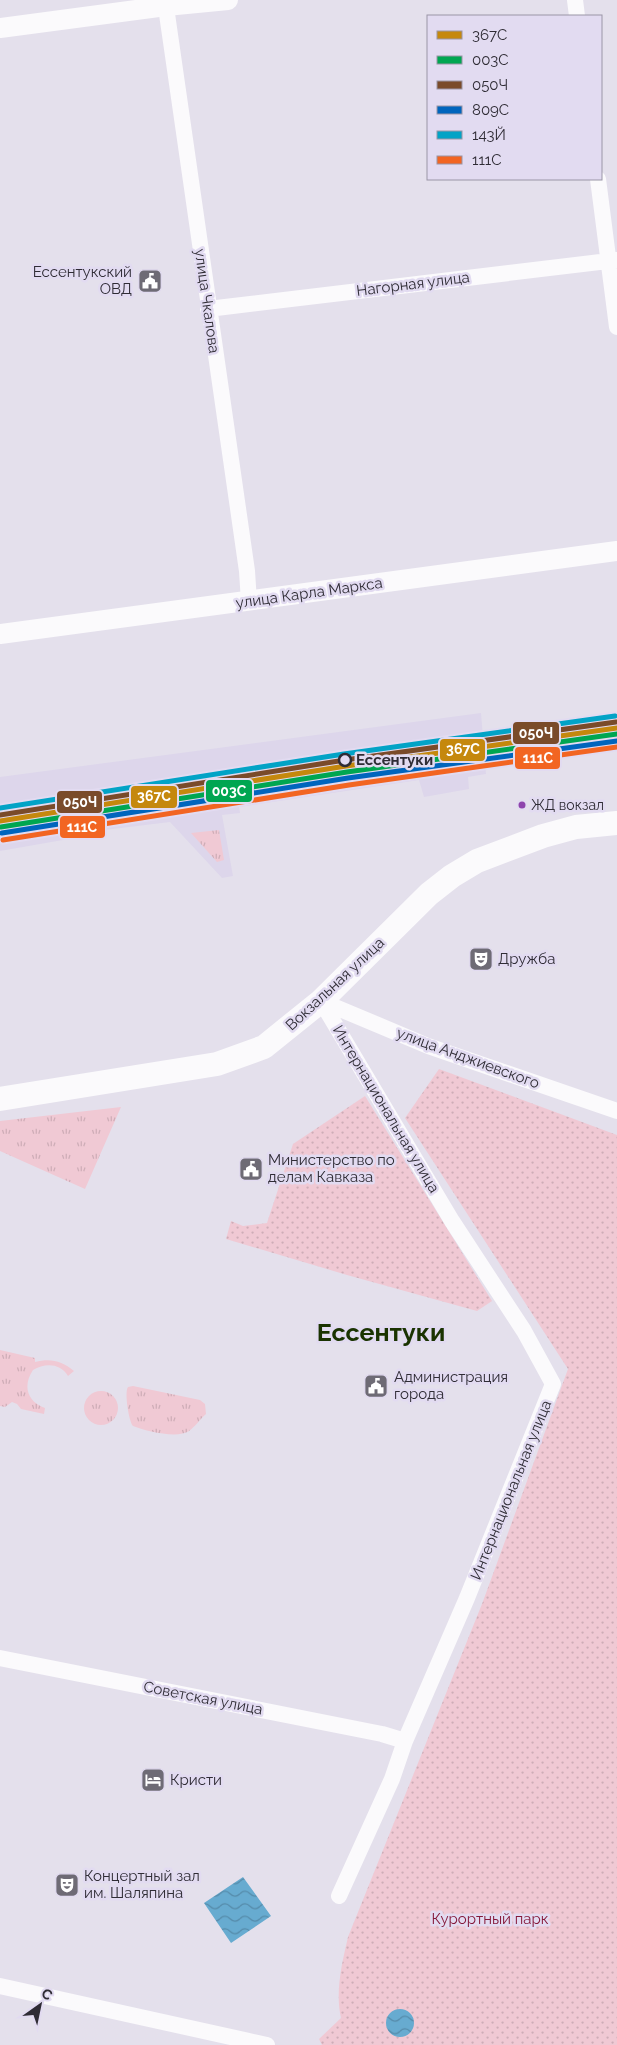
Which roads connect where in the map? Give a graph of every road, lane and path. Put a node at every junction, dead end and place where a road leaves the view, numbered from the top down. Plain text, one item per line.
1 (228, 0) edge
2 (574, 0) edge
3 (166, 3) edge
4 (577, 15) edge
5 (0, 28) edge
6 (598, 180) edge
7 (613, 261) edge
8 (208, 309) junction
9 (617, 327) edge
10 (617, 551) edge
11 (249, 602) junction
12 (0, 634) edge
13 (617, 823) edge
14 (321, 1001) junction
15 (0, 1099) edge
16 (617, 1111) edge
17 (0, 1658) edge
18 (405, 1741) junction
19 (339, 1896) dead end
20 (0, 1986) edge
21 (264, 2045) edge

1 - 3 street
2 - 4 street
3 - 5 street
3 - 8 street, улица Чкалова
6 - 7 street
7 - 8 street, Нагорная улица
7 - 9 street
8 - 11 street, улица Чкалова
10 - 11 street, улица Карла Маркса
11 - 12 street, улица Карла Маркса
13 - 14 main road, Вокзальная улица
14 - 15 main road, Вокзальная улица
14 - 16 street, улица Анджиевского
14 - 18 street, Интернациональная улица
17 - 18 street, Советская улица
18 - 19 street, Интернациональная улица
20 - 21 street

